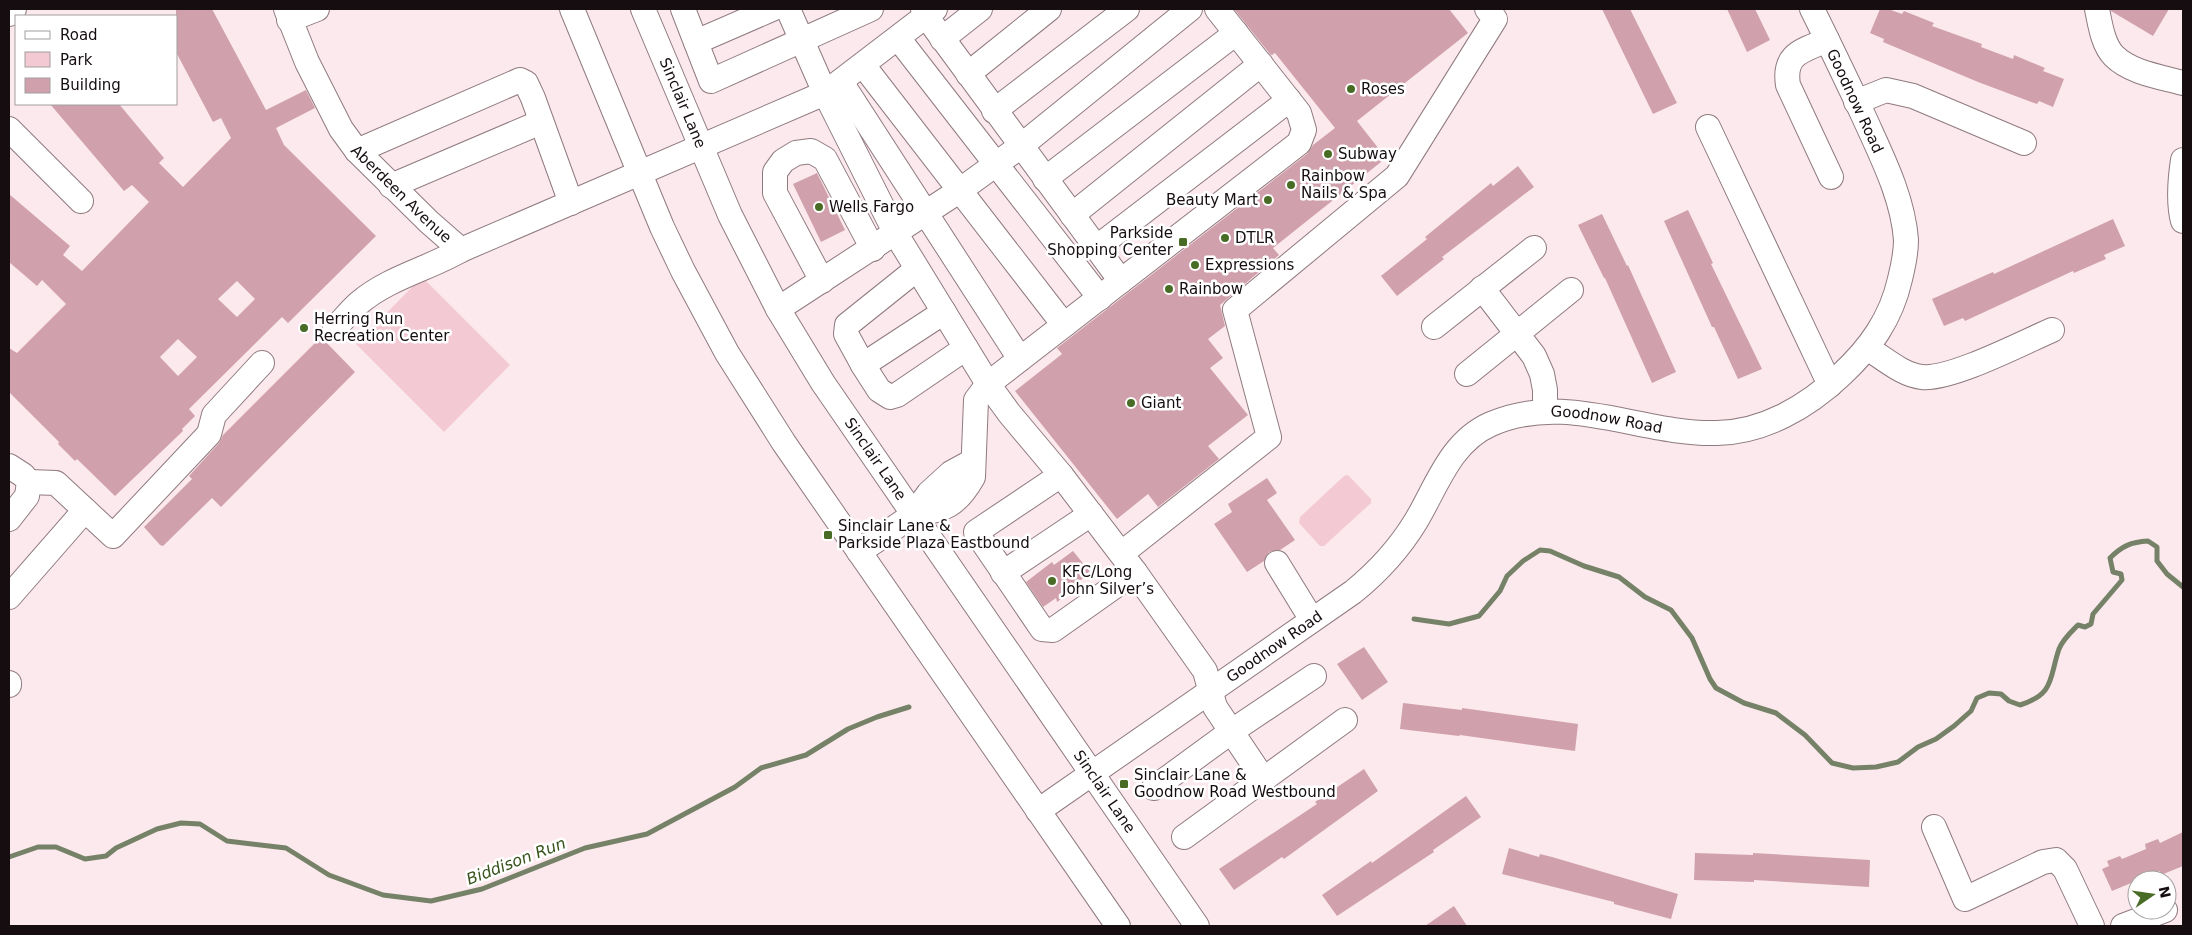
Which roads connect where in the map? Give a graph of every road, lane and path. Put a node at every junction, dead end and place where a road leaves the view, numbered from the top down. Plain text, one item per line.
1 (14, 9) edge
2 (317, 9) edge
3 (572, 9) edge
4 (643, 9) edge
5 (683, 9) edge
6 (772, 9) edge
7 (788, 9) edge
8 (871, 9) edge
9 (980, 9) edge
10 (1049, 9) edge
11 (1127, 9) edge
12 (1190, 9) edge
13 (1218, 9) edge
14 (1487, 9) edge
15 (1812, 9) edge
16 (2097, 9) edge
17 (928, 11) edge
18 (9, 14) edge
19 (287, 14) edge
20 (1236, 33) junction
21 (898, 38) junction
22 (942, 39) junction
23 (1828, 40) junction
24 (802, 41) junction
25 (696, 42) junction
26 (1260, 64) junction
27 (863, 65) junction
28 (968, 74) junction
29 (2183, 83) edge
30 (833, 88) junction
31 (1289, 100) junction
32 (1856, 102) junction
33 (994, 111) junction
34 (541, 122) junction
35 (1708, 127) dead end
36 (9, 129) edge
37 (2024, 142) dead end
38 (1021, 146) junction
39 (701, 148) junction
40 (357, 151) junction
41 (2183, 160) edge
42 (995, 165) junction
43 (639, 174) junction
44 (1831, 177) dead end
45 (1045, 179) junction
46 (391, 186) junction
47 (960, 191) junction
48 (81, 201) dead end
49 (571, 203) junction
50 (926, 214) junction
51 (1072, 215) junction
52 (2183, 221) edge
53 (896, 234) junction
54 (1096, 248) junction
55 (1534, 248) dead end
56 (873, 249) junction
57 (461, 250) junction
58 (918, 269) junction
59 (1121, 281) junction
60 (822, 282) junction
61 (1482, 288) junction
62 (1570, 290) dead end
63 (1100, 298) junction
64 (778, 310) junction
65 (944, 312) junction
66 (1064, 325) junction
67 (1434, 327) dead end
68 (335, 328) dead end
69 (2052, 330) dead end
70 (1516, 332) junction
71 (966, 348) junction
72 (1868, 348) junction
73 (1020, 360) junction
74 (262, 363) dead end
75 (863, 365) junction
76 (1467, 374) dead end
77 (988, 384) junction
78 (1830, 385) junction
79 (1545, 412) junction
80 (9, 466) edge
81 (1061, 475) junction
82 (29, 482) junction
83 (85, 510) junction
84 (1091, 514) junction
85 (912, 515) junction
86 (9, 519) edge
87 (859, 552) junction
88 (1129, 562) junction
89 (1277, 563) dead end
90 (1003, 573) junction
91 (9, 597) edge
92 (1312, 620) junction
93 (1314, 676) dead end
94 (1210, 691) junction
95 (1345, 720) dead end
96 (1232, 731) junction
97 (1092, 773) junction
98 (1264, 780) junction
99 (1154, 788) dead end
100 (1038, 811) junction
101 (1934, 827) dead end
102 (1184, 837) dead end
103 (2139, 920) edge
104 (1118, 926) edge
105 (1197, 926) edge
106 (2092, 926) edge
107 (2123, 926) edge

1 - 18 street
2 - 19 street
3 - 43 street
4 - 39 street, Sinclair Lane
5 - 25 street
6 - 25 street
7 - 24 street
8 - 24 street
9 - 22 street
10 - 28 street
11 - 33 street
12 - 38 street
13 - 20 street
14 - 88 street
15 - 23 street, Goodnow Road
16 - 29 street
17 - 21 street, Aberdeen Avenue
17 - 22 street
19 - 40 street, Aberdeen Avenue
20 - 26 street
20 - 45 street
21 - 27 street, Aberdeen Avenue
21 - 42 street
22 - 28 street
23 - 32 street, Goodnow Road
23 - 44 street
24 - 25 street
24 - 30 street
26 - 31 street
26 - 51 street
27 - 30 street, Aberdeen Avenue
27 - 47 street
28 - 33 street
30 - 39 street, Aberdeen Avenue
30 - 50 street
30 - 53 street
31 - 54 street
31 - 59 street
32 - 37 street
32 - 72 street, Goodnow Road
33 - 38 street
34 - 40 street
34 - 46 street
34 - 49 street
35 - 78 street
36 - 48 street
38 - 42 street
38 - 45 street
39 - 43 street, Aberdeen Avenue
39 - 64 street, Sinclair Lane
40 - 46 street, Aberdeen Avenue
41 - 52 street
42 - 47 street
42 - 63 street
43 - 49 street, Aberdeen Avenue
43 - 87 street
45 - 51 street
46 - 57 street, Aberdeen Avenue
47 - 50 street
47 - 66 street
49 - 57 street, Aberdeen Avenue
50 - 53 street
50 - 73 street
51 - 54 street
53 - 56 street
53 - 58 street
54 - 59 street
55 - 61 street
56 - 60 street
56 - 60 street
57 - 68 street
58 - 65 street
58 - 75 street
59 - 63 street
60 - 64 street
61 - 67 street
61 - 70 street
62 - 70 street
63 - 66 street
64 - 85 street, Sinclair Lane
65 - 71 street
65 - 75 street
66 - 73 street
69 - 72 street
70 - 76 street
70 - 79 street
71 - 75 street
71 - 77 street
72 - 78 street, Goodnow Road
73 - 77 street
74 - 83 street
77 - 81 street
77 - 85 street
78 - 79 street, Goodnow Road
79 - 92 street, Goodnow Road
80 - 82 street
81 - 84 street
81 - 90 street
82 - 83 street
82 - 86 street
83 - 91 street
84 - 88 street
84 - 90 street
85 - 87 street
85 - 97 street, Sinclair Lane
87 - 100 street
88 - 90 street
88 - 94 street
89 - 92 street
92 - 94 street, Goodnow Road
93 - 96 street
94 - 96 street
94 - 97 street, Goodnow Road
95 - 98 street
96 - 98 street
96 - 99 street
97 - 100 street, Goodnow Road
97 - 105 street, Sinclair Lane
98 - 102 street
100 - 104 street
101 - 106 street
103 - 107 street

